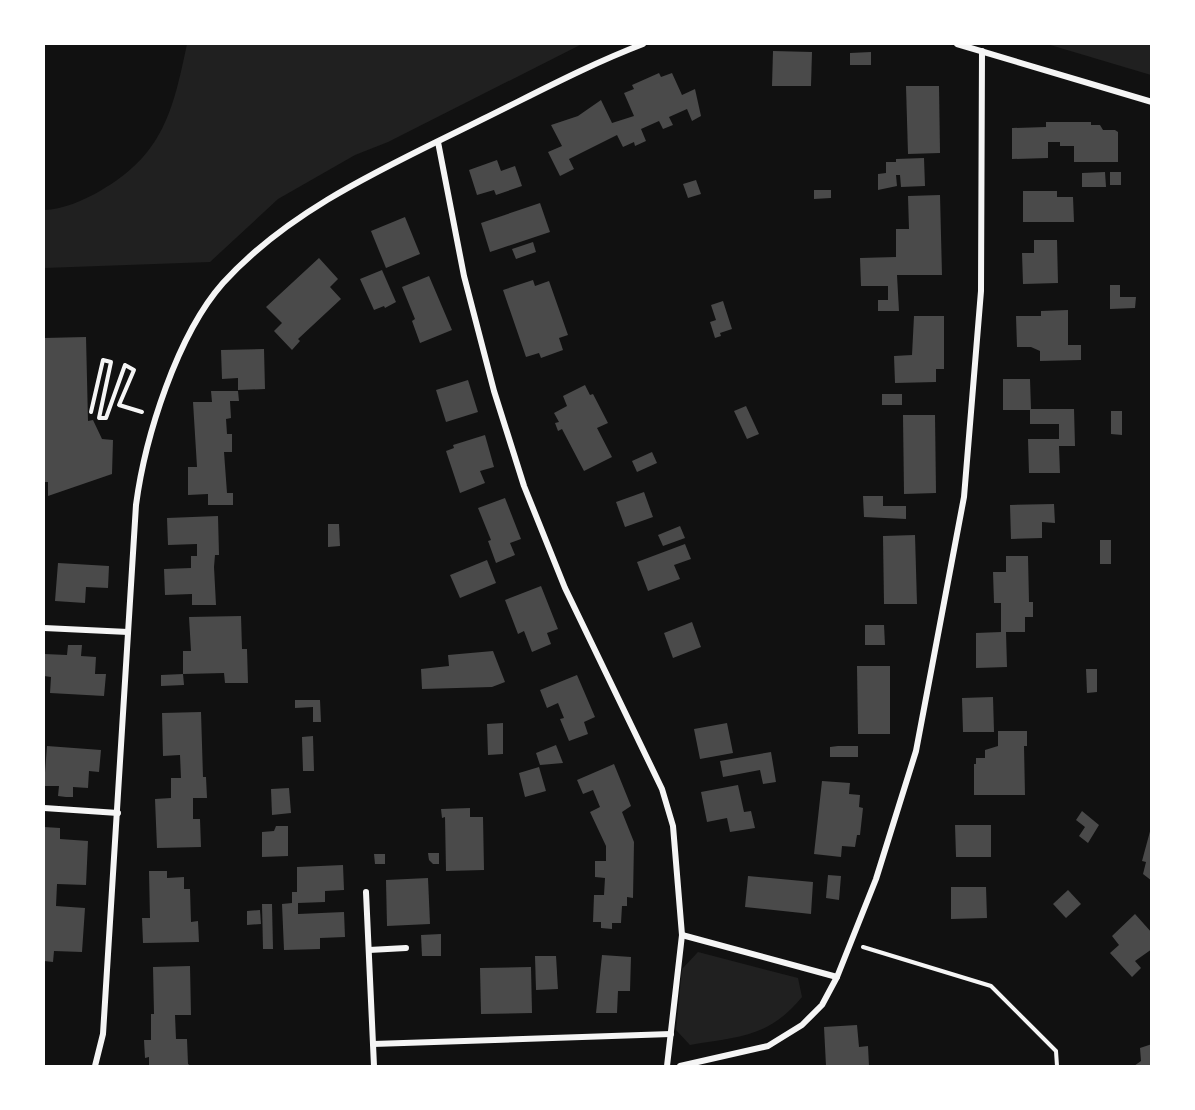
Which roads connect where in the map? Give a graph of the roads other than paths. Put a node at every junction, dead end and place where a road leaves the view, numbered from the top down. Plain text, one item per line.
1 (643, 44) edge
2 (957, 44) edge
3 (982, 51) junction
4 (1152, 102) edge
5 (438, 142) junction
6 (44, 628) edge
7 (128, 632) junction
8 (44, 808) edge
9 (118, 813) junction
10 (366, 892) dead end
11 (682, 935) junction
12 (406, 948) dead end
13 (369, 950) junction
14 (837, 977) junction
15 (671, 1034) junction
16 (373, 1044) junction
17 (95, 1066) edge
18 (374, 1066) edge
19 (667, 1066) edge
20 (680, 1066) edge

1 - 5 street
2 - 3 street
3 - 4 street
3 - 14 street
5 - 7 street
5 - 11 street
6 - 7 street
7 - 9 street
8 - 9 street
9 - 17 street
10 - 13 street
11 - 14 street
11 - 15 street
12 - 13 street
13 - 16 street
14 - 20 street
15 - 16 street
15 - 19 street
16 - 18 street

